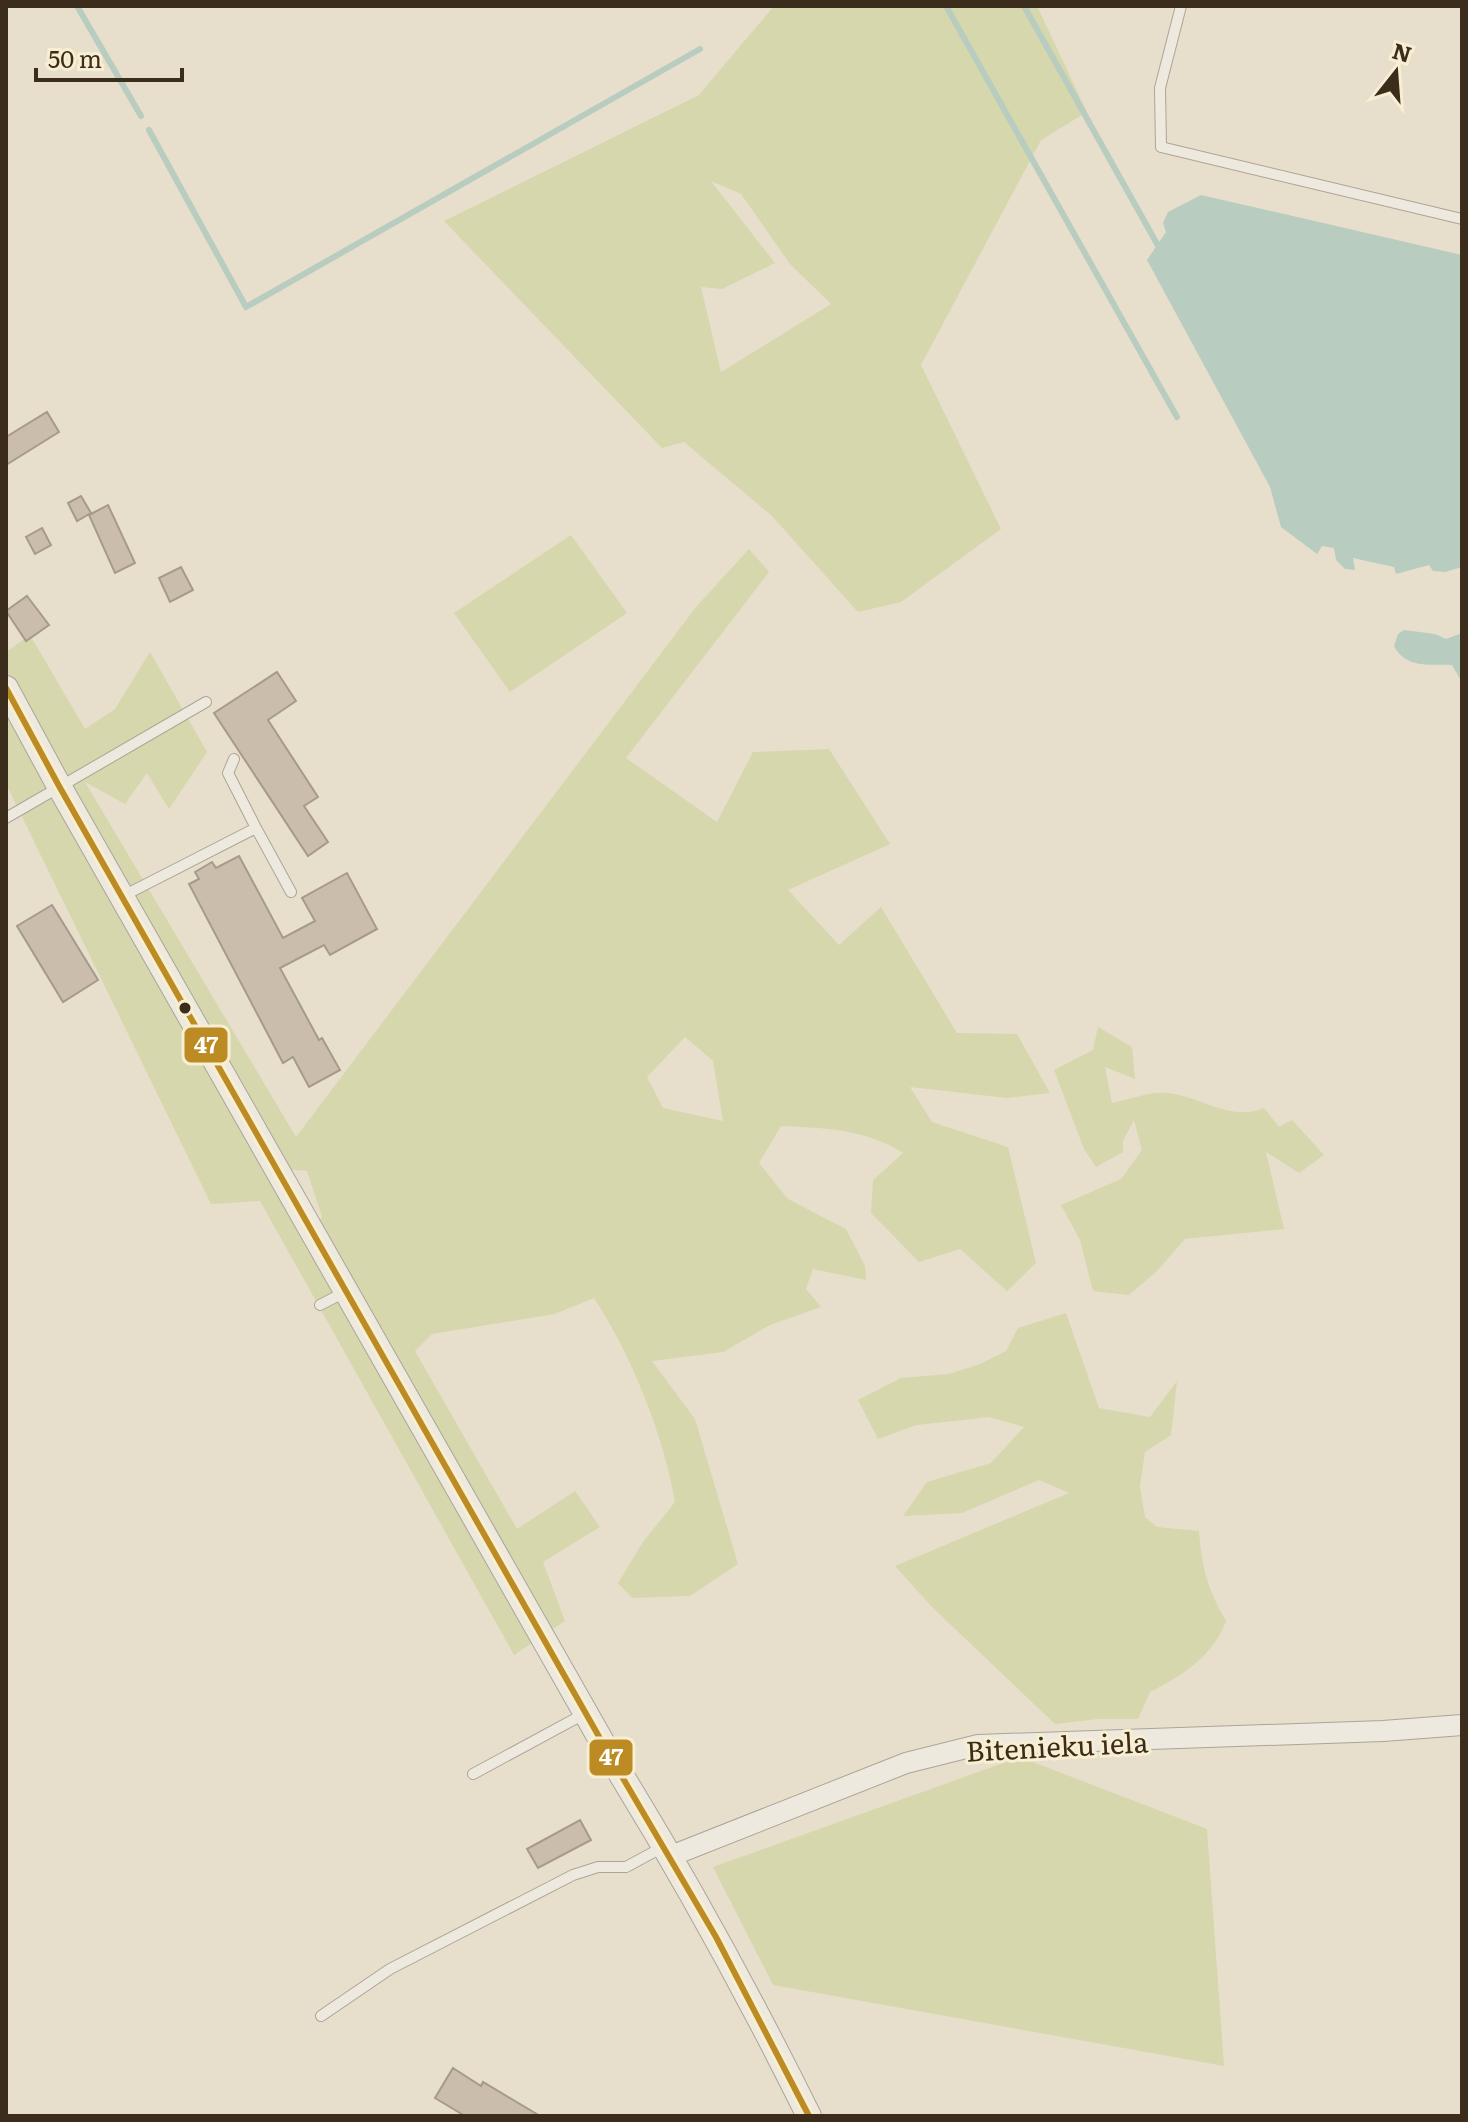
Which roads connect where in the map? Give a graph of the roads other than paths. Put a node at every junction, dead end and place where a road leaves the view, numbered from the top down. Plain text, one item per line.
1 (1181, 6) edge
2 (1462, 219) edge
3 (6, 688) edge
4 (206, 702) dead end
5 (234, 759) dead end
6 (59, 786) junction
7 (6, 818) edge
8 (256, 828) junction
9 (291, 892) dead end
10 (123, 896) junction
11 (347, 1291) junction
12 (320, 1305) dead end
13 (586, 1713) junction
14 (1462, 1725) edge
15 (473, 1774) dead end
16 (668, 1851) junction
17 (321, 2016) dead end
18 (809, 2116) edge

1 - 2 lane
3 - 6 street
4 - 6 lane
5 - 8 lane
6 - 7 lane
6 - 10 street
8 - 9 lane
8 - 10 lane
10 - 11 street
11 - 12 lane
11 - 13 street
13 - 15 lane
13 - 16 street
14 - 16 street, Bitenieku iela
16 - 17 lane
16 - 18 street

